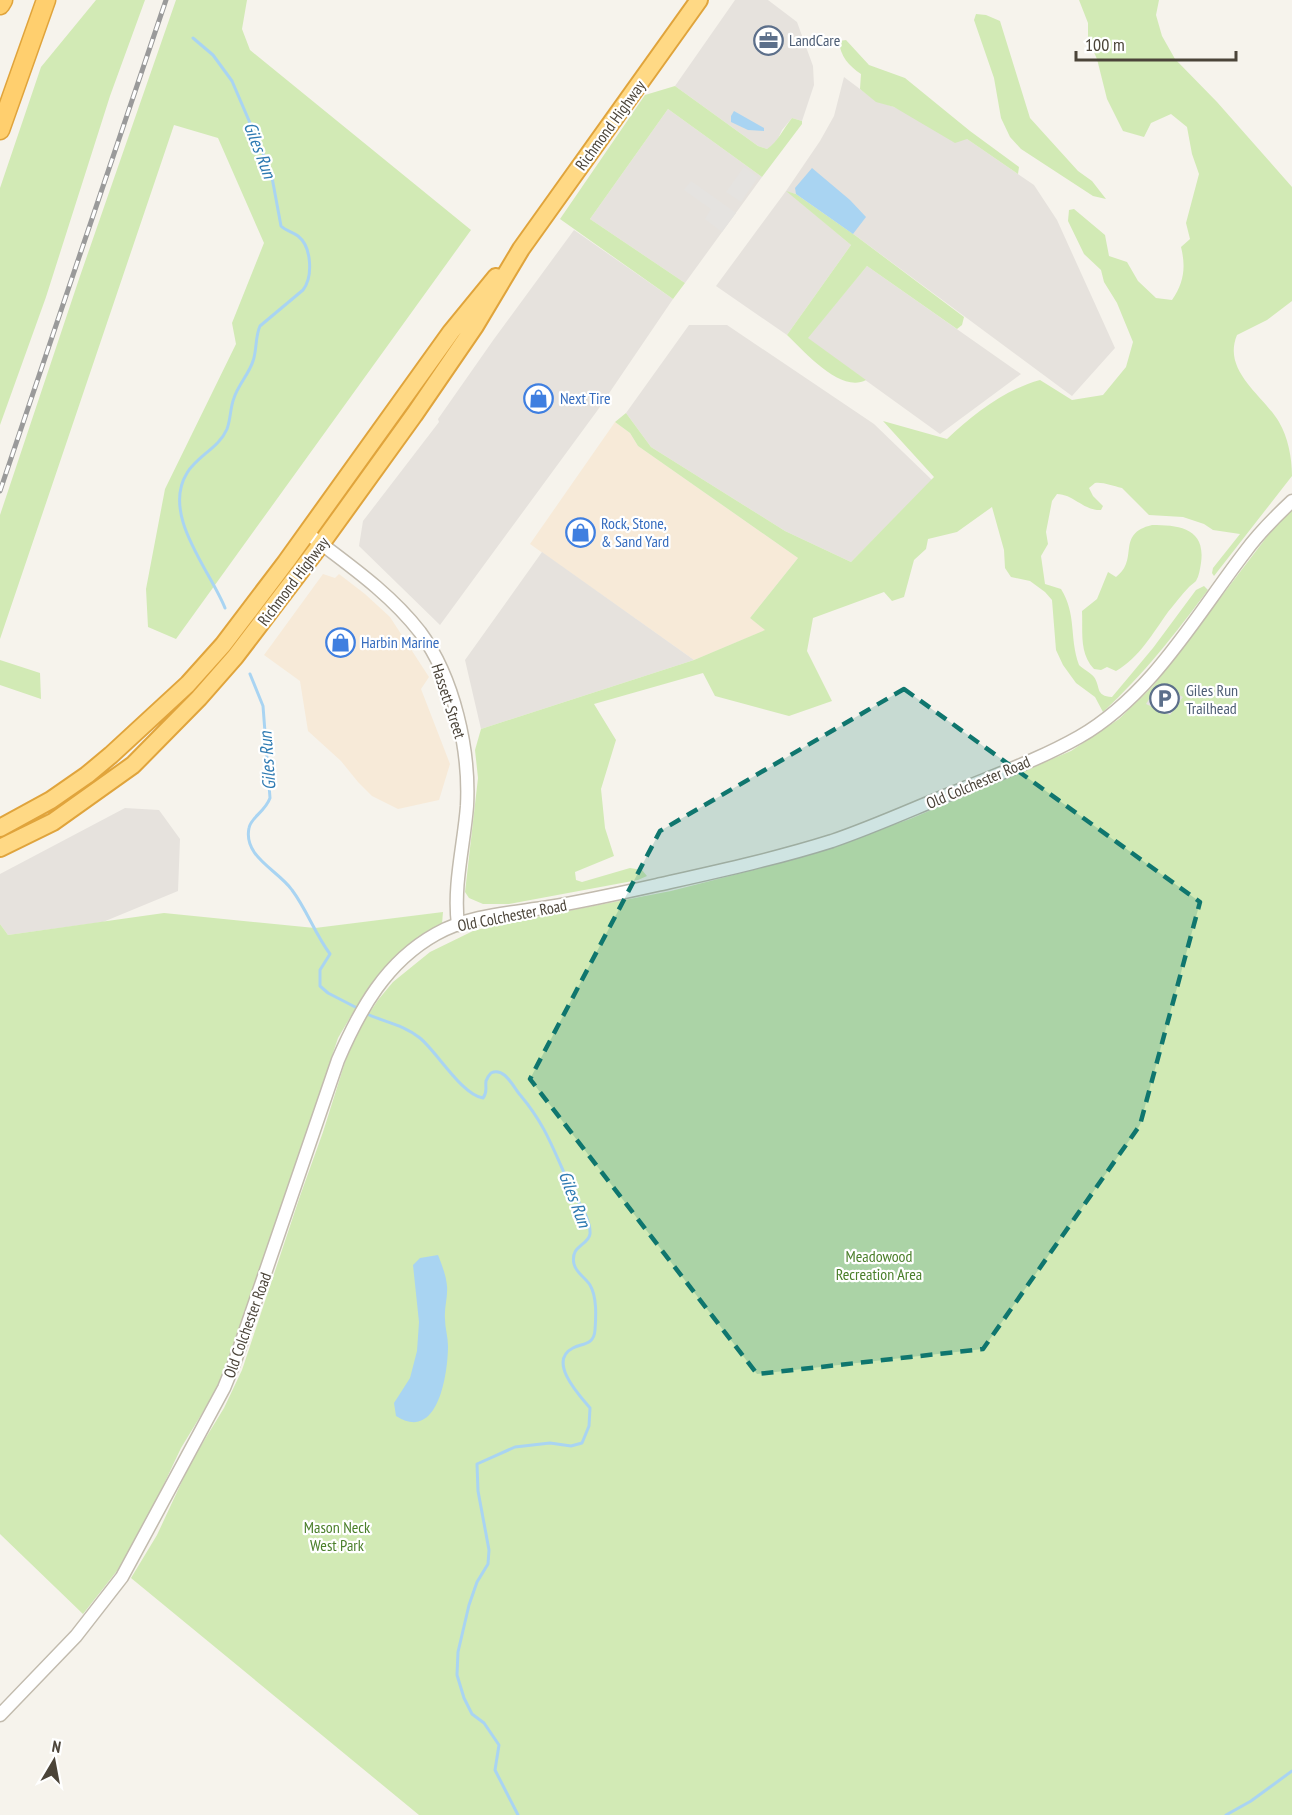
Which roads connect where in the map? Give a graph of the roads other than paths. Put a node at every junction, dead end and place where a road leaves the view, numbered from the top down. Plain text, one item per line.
1 (3, 0) edge
2 (46, 0) edge
3 (699, 0) edge
4 (0, 5) edge
5 (0, 130) edge
6 (520, 249) junction
7 (1292, 501) edge
8 (307, 533) junction
9 (321, 544) junction
10 (0, 828) edge
11 (0, 848) edge
12 (458, 925) junction
13 (0, 1715) edge

1 - 4 highway
2 - 5 highway
3 - 6 highway, Richmond Highway
6 - 8 highway, Richmond Highway
6 - 9 highway, Richmond Highway
7 - 12 street, Old Colchester Road
8 - 9 street, Hassett Street
8 - 10 highway, Richmond Highway
9 - 11 highway, Richmond Highway
9 - 12 street, Hassett Street
12 - 13 street, Old Colchester Road

